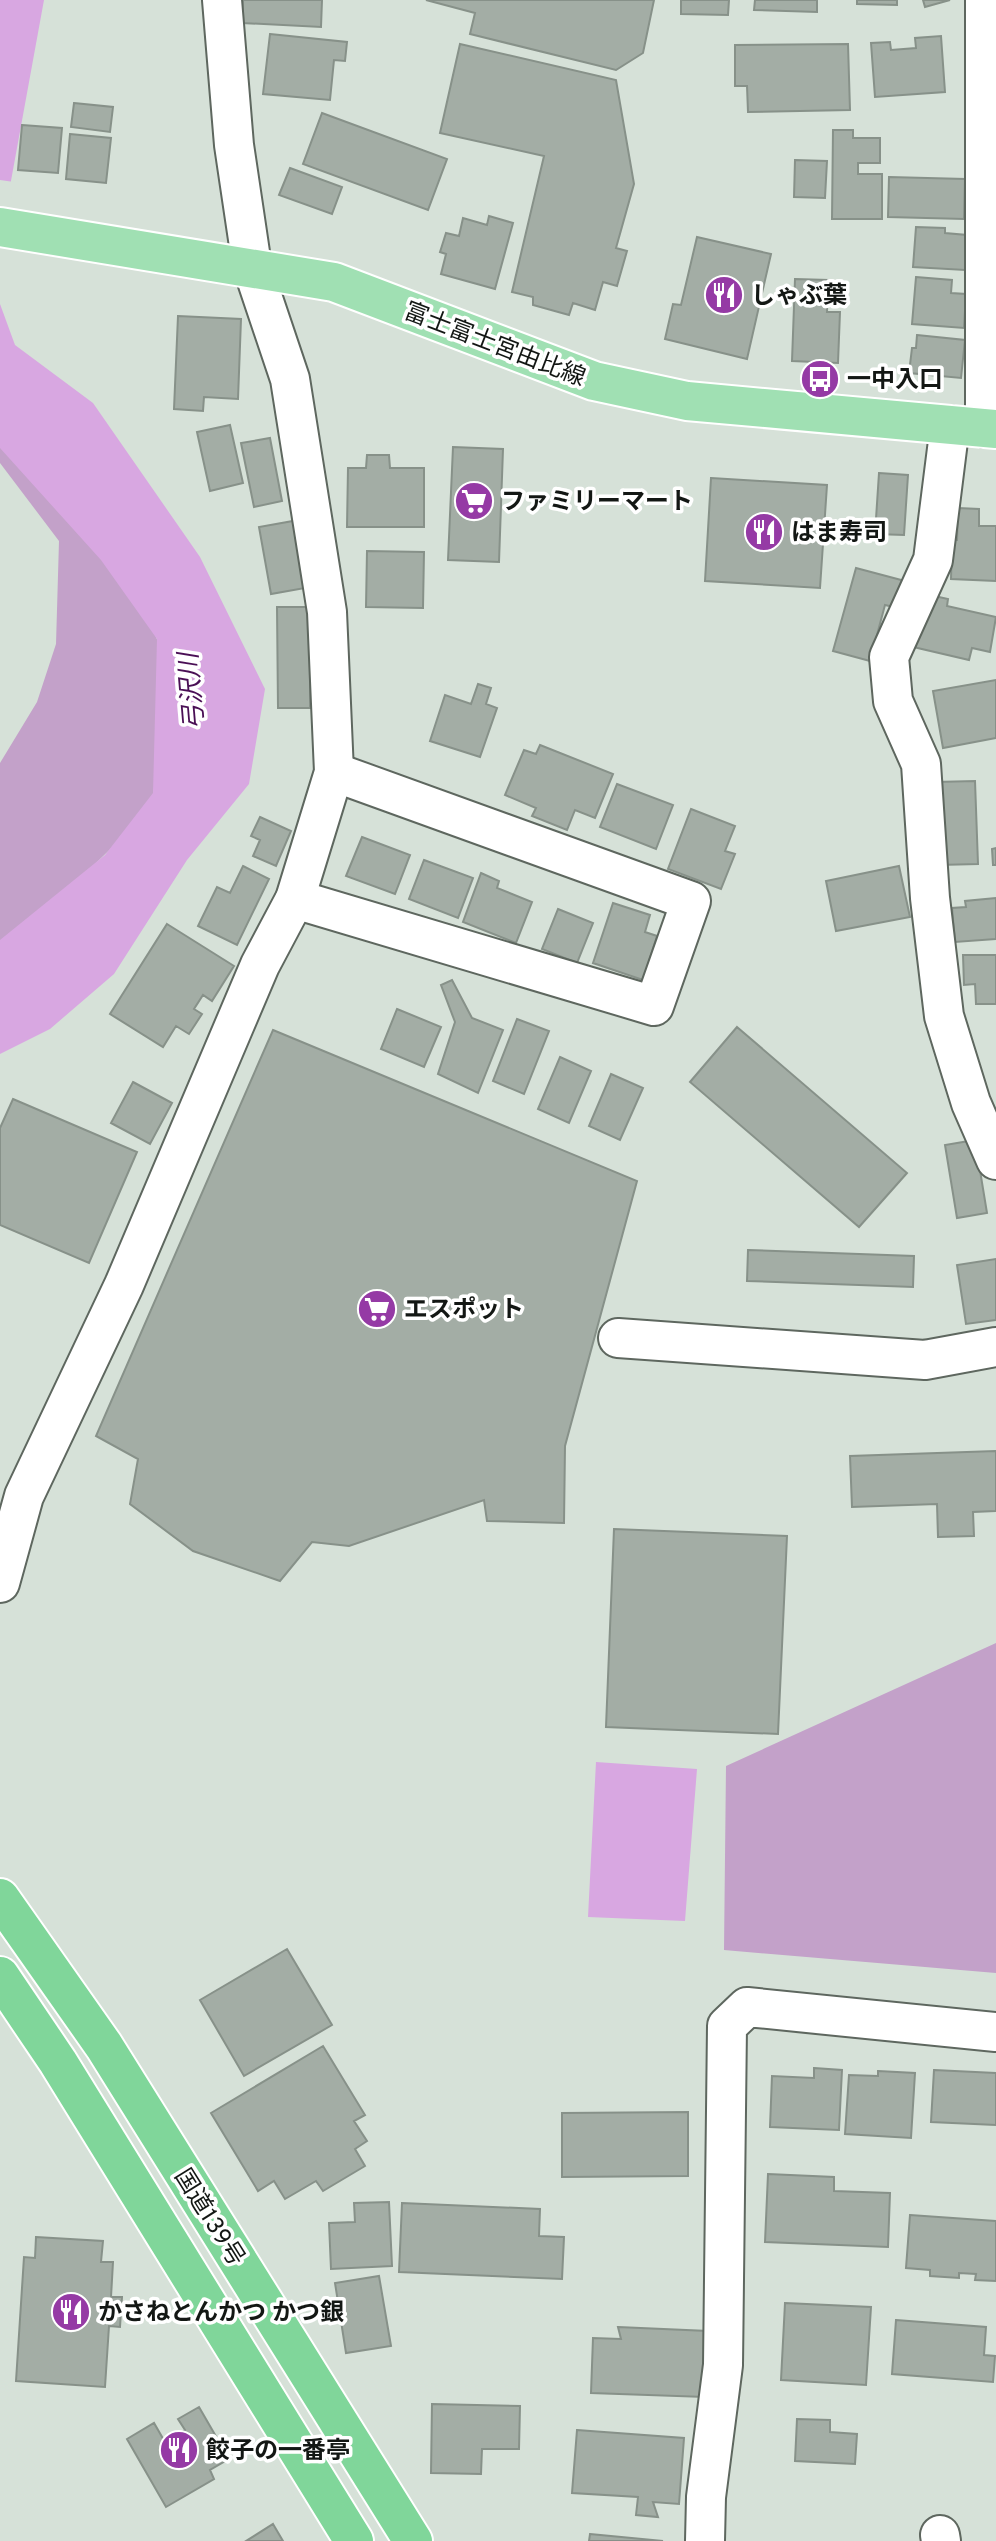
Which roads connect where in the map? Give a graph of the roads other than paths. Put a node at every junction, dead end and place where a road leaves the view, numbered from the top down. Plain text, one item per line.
1 (222, 0) edge
2 (985, 0) edge
3 (7, 228) edge
4 (252, 267) junction
5 (977, 428) edge
6 (334, 772) junction
7 (295, 899) junction
8 (996, 1160) edge
9 (618, 1338) dead end
10 (996, 1347) edge
11 (0, 1583) edge
12 (0, 1898) edge
13 (0, 1976) edge
14 (996, 2032) edge
15 (355, 2541) edge
16 (413, 2541) edge
17 (705, 2541) edge

1 - 4 street
2 - 5 street
3 - 4 main road, 富士富士宮由比線
4 - 5 main road, 富士富士宮由比線
4 - 6 street
5 - 8 street
6 - 7 street
6 - 7 street
7 - 11 street
9 - 10 street
12 - 16 highway, 国道139号
13 - 15 highway, 国道139号
14 - 17 street

